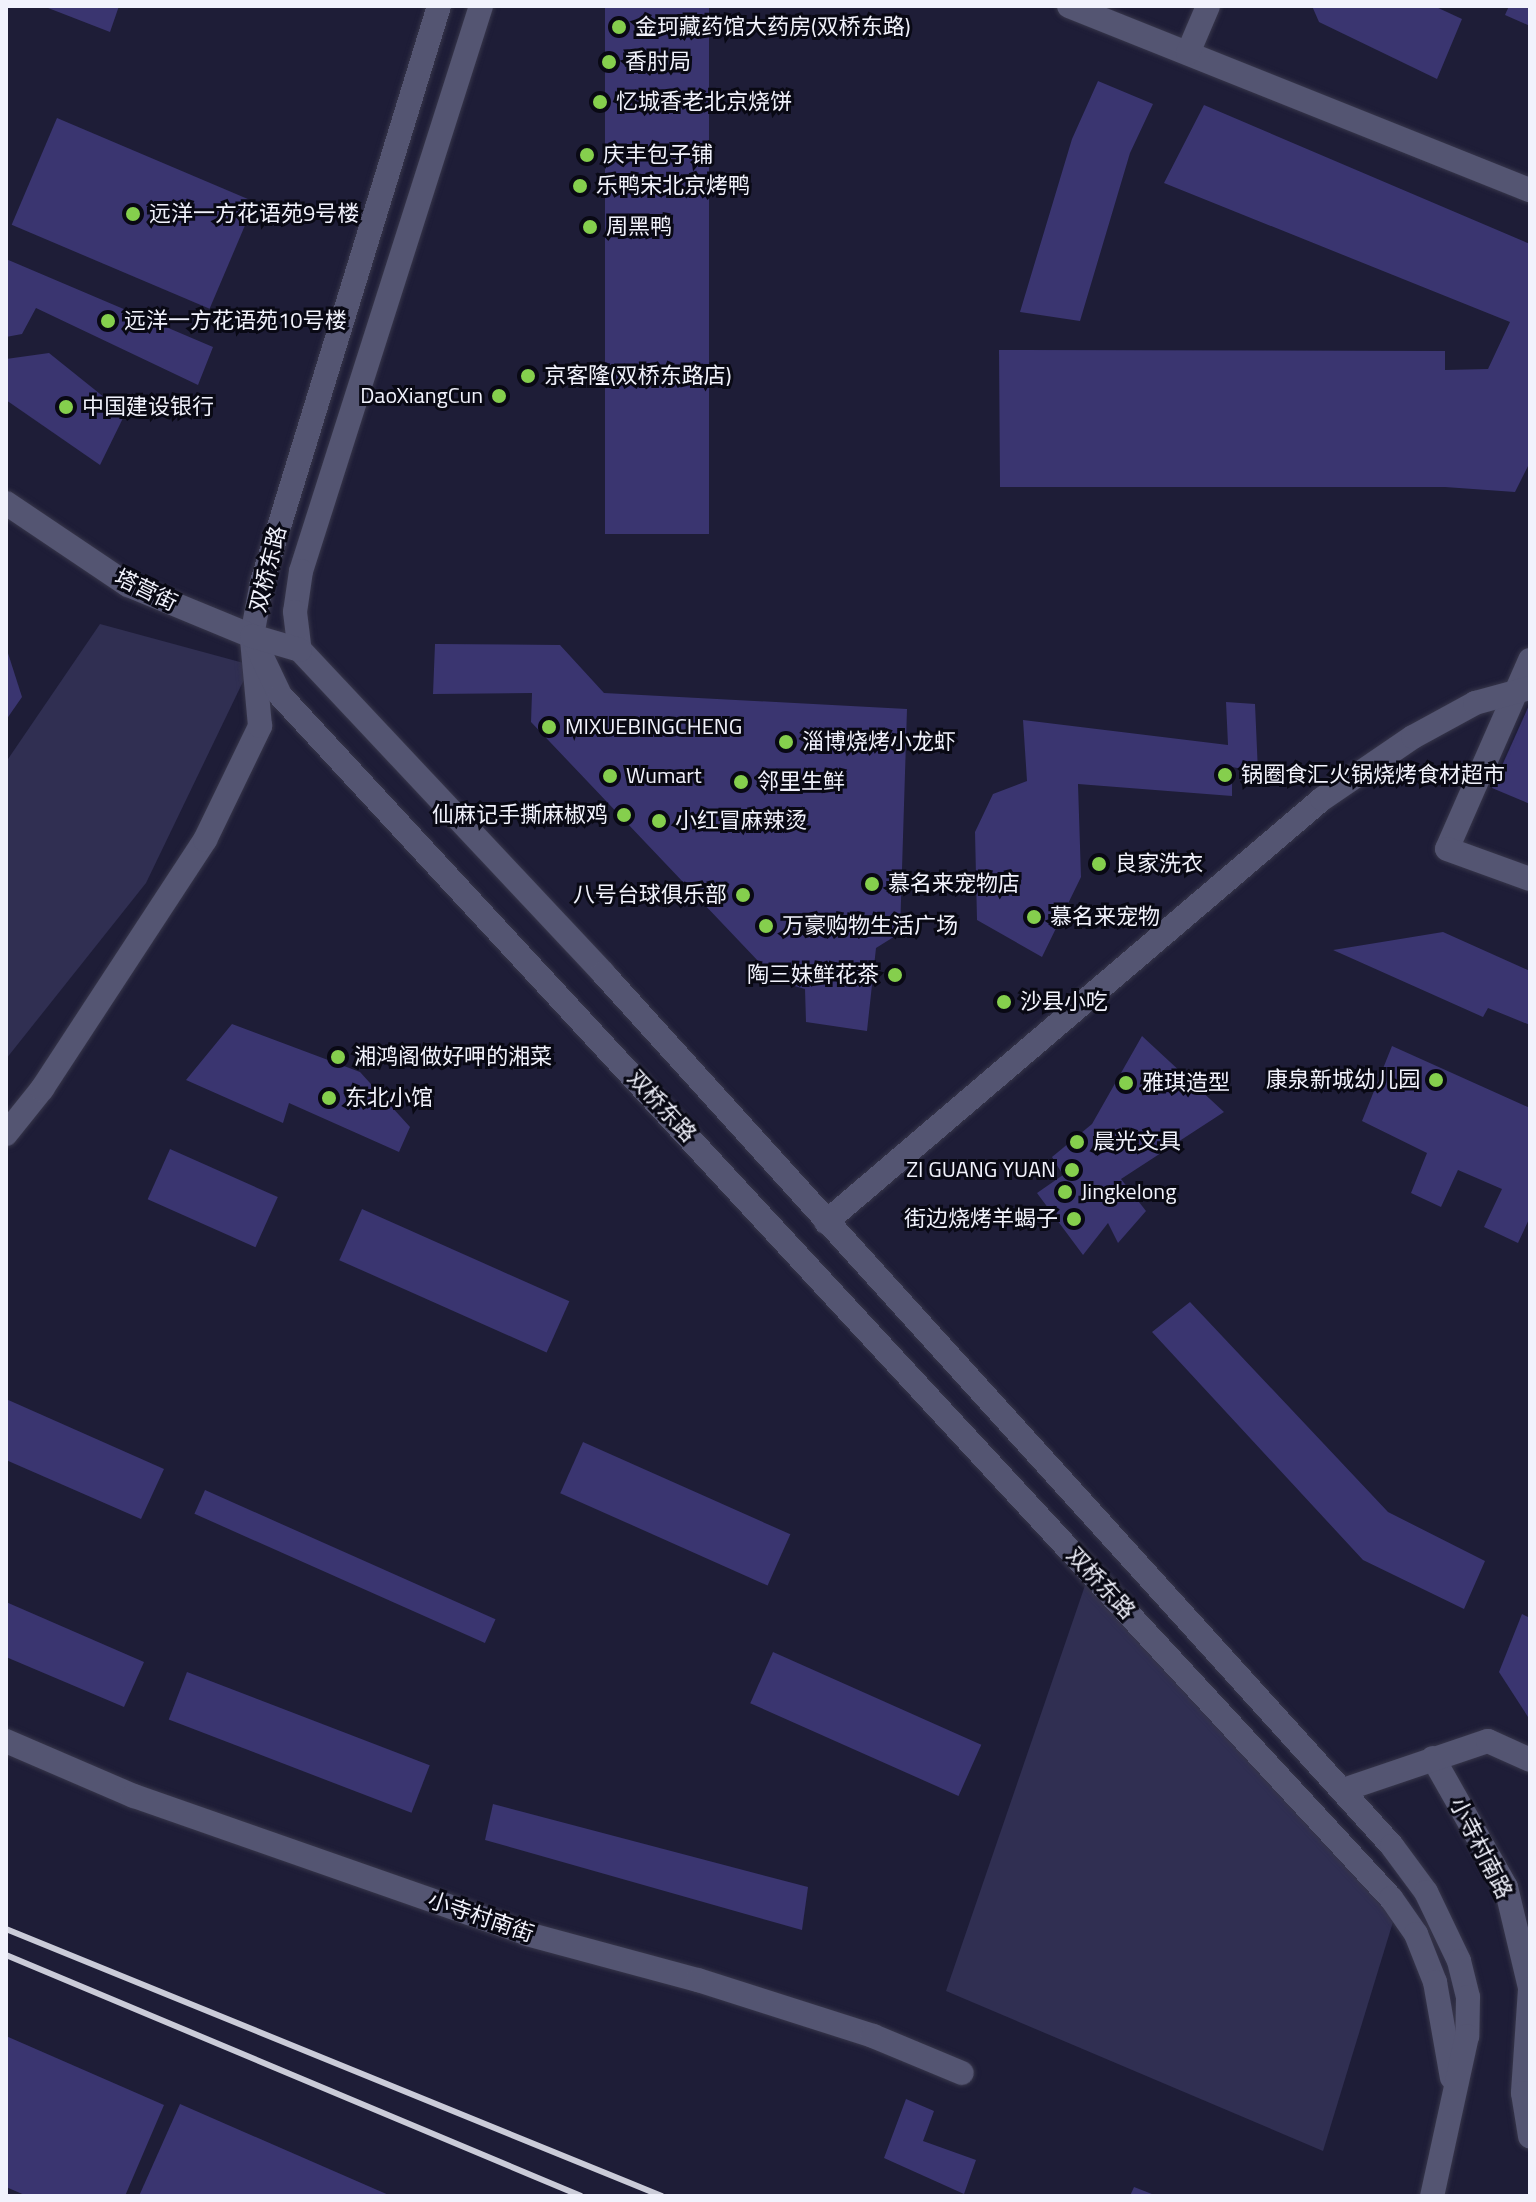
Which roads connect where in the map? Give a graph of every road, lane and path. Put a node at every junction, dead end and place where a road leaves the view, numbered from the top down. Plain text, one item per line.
1 (439, 6) edge
2 (481, 6) edge
3 (1069, 6) edge
4 (1208, 6) edge
5 (1188, 53) junction
6 (1530, 190) edge
7 (6, 503) edge
8 (252, 636) junction
9 (300, 650) junction
10 (1530, 660) edge
11 (1522, 690) edge
12 (1530, 879) edge
13 (6, 1134) edge
14 (826, 1222) junction
15 (6, 1741) edge
16 (1433, 1758) junction
17 (1530, 1760) edge
18 (1343, 1790) junction
19 (1530, 1988) edge
20 (962, 2073) dead end
21 (1455, 2093) junction
22 (1530, 2136) edge
23 (1432, 2196) edge

1 - 8 street, 双桥东路
2 - 9 street, 双桥东路
3 - 5 street
4 - 5 street
5 - 6 street
7 - 8 street, 塔营街
8 - 9 street, 塔营街
8 - 13 street
8 - 21 street, 双桥东路
9 - 14 street, 双桥东路
10 - 11 street
11 - 12 street
11 - 14 street
14 - 18 street, 双桥东路
15 - 20 street, 小寺村南街
16 - 17 street
16 - 18 street
16 - 19 street, 小寺村南路
18 - 21 street, 双桥东路
19 - 22 street, 小寺村南路
21 - 23 street, 双桥东路

